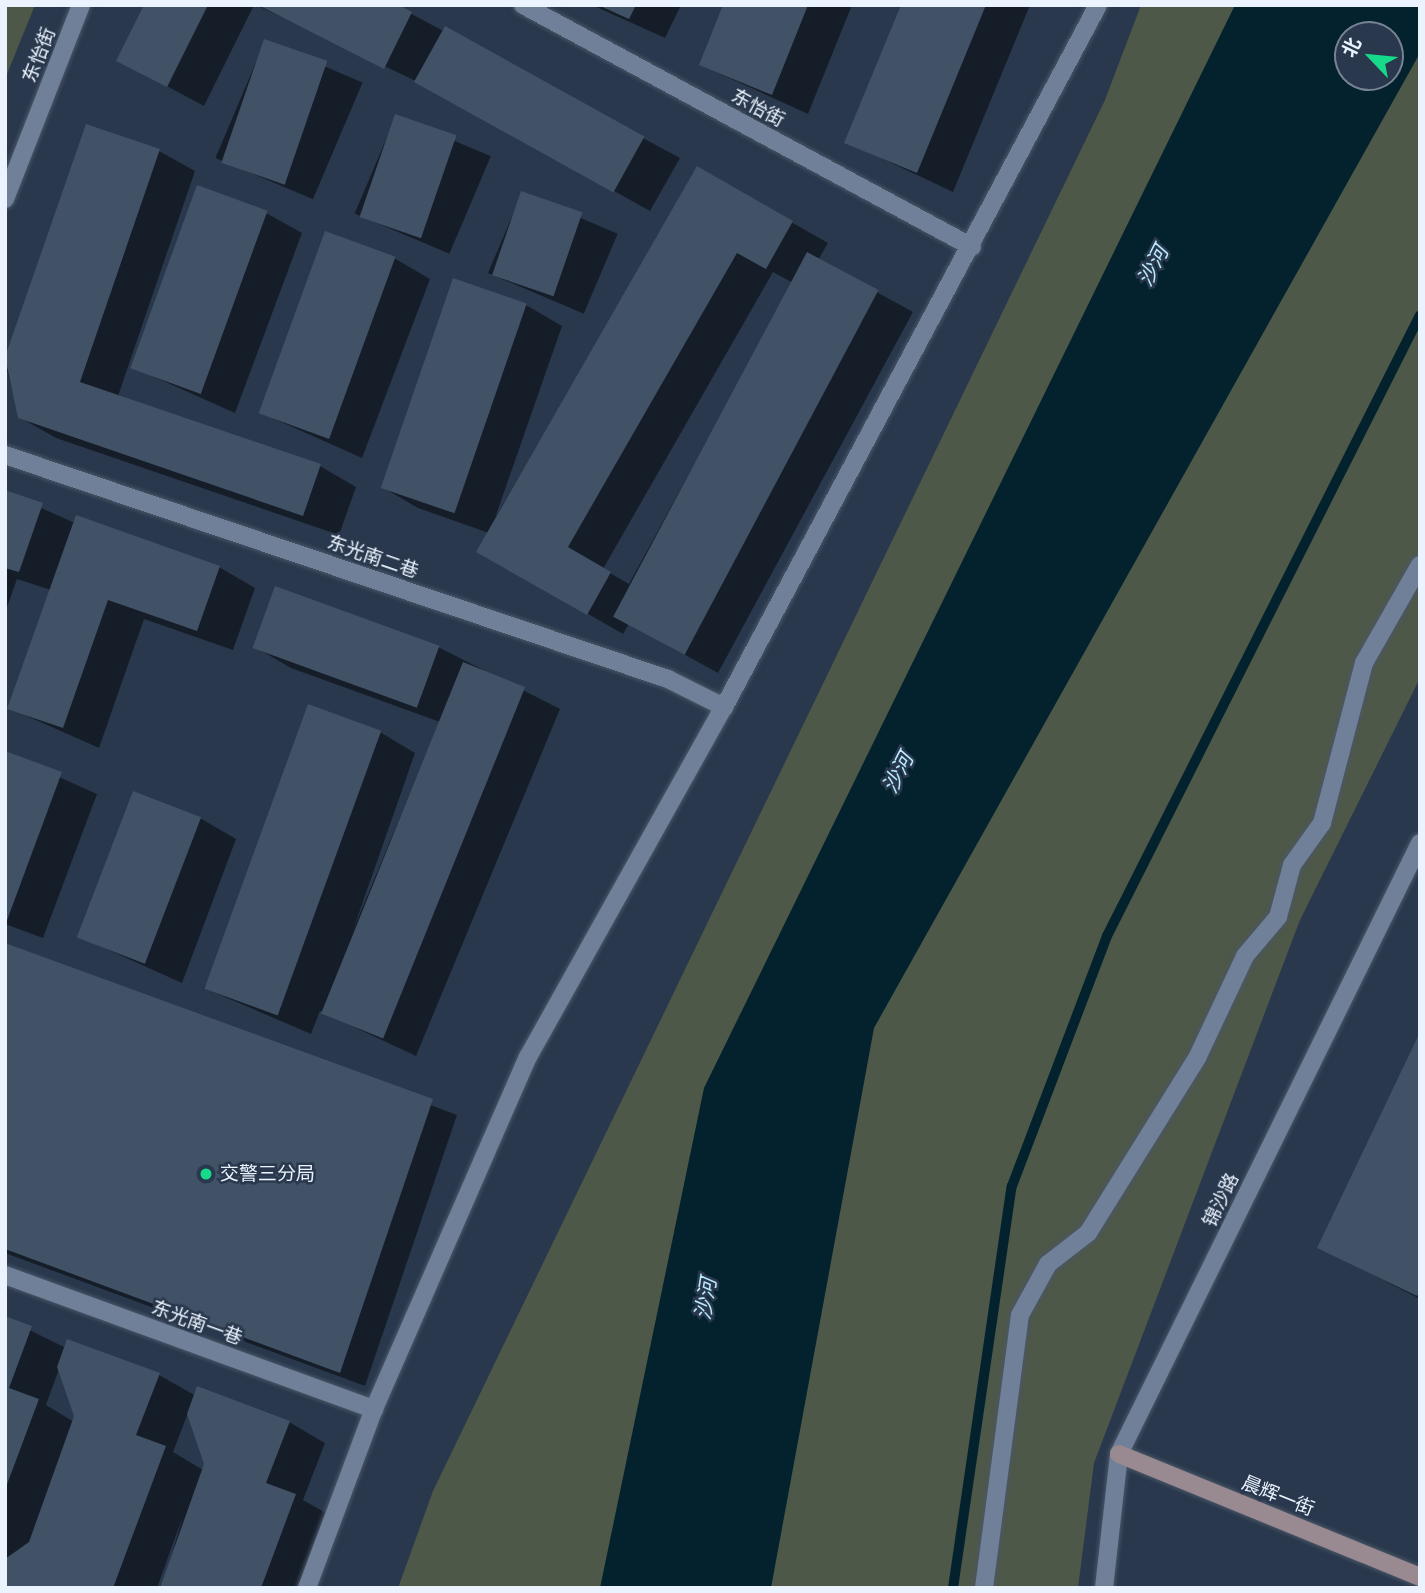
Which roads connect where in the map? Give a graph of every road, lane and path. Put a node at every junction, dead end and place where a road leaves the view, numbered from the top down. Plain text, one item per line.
1 (81, 5) edge
2 (523, 5) edge
3 (1098, 5) edge
4 (5, 199) edge
5 (972, 247) junction
6 (5, 455) edge
7 (1420, 565) edge
8 (724, 707) junction
9 (1420, 843) edge
10 (5, 1275) edge
11 (374, 1409) junction
12 (1119, 1454) junction
13 (1420, 1577) edge
14 (306, 1588) edge
15 (985, 1588) edge
16 (1104, 1588) edge

1 - 4 street, 东怡街
2 - 5 street, 东怡街
3 - 5 street
5 - 8 street
6 - 8 street, 东光南二巷
7 - 15 street
8 - 11 street
9 - 12 street, 锦沙路
10 - 11 street, 东光南一巷
11 - 14 street
12 - 13 street, 晨辉一街
12 - 16 street, 锦沙路

